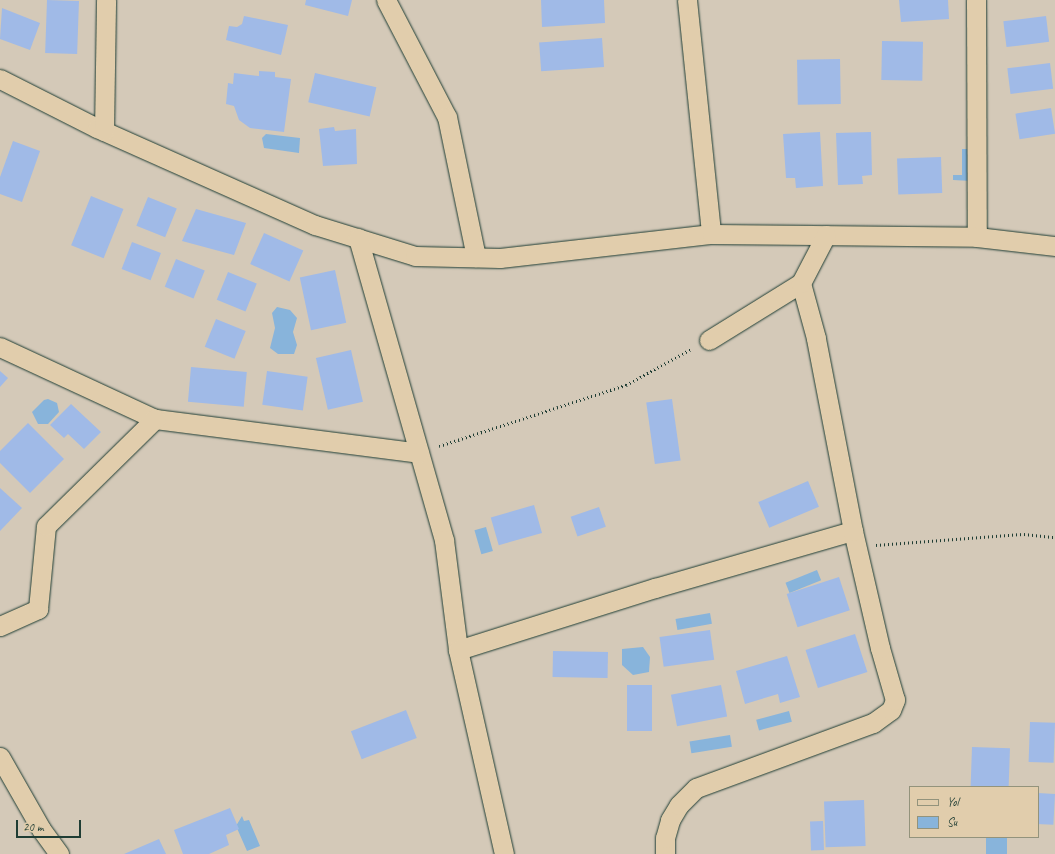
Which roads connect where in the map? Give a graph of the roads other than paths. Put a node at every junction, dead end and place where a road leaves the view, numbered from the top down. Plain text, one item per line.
1 (106, 0) edge
2 (386, 0) edge
3 (687, 0) edge
4 (976, 0) edge
5 (0, 79) edge
6 (104, 131) junction
7 (711, 234) junction
8 (826, 235) junction
9 (976, 237) junction
10 (358, 238) junction
11 (1055, 246) edge
12 (476, 257) junction
13 (801, 283) junction
14 (709, 340) road end
15 (0, 347) edge
16 (155, 419) junction
17 (419, 452) junction
18 (855, 539) junction
19 (0, 626) edge
20 (458, 650) junction
21 (0, 757) edge
22 (59, 854) edge
23 (504, 854) edge
24 (665, 854) edge

1 - 6 street
2 - 12 street
3 - 7 street
4 - 9 street
5 - 6 street
6 - 10 street
7 - 8 street
7 - 12 street
8 - 9 street
8 - 13 street
9 - 11 street
10 - 12 street
10 - 17 street
13 - 14 street
13 - 18 street
15 - 16 street
16 - 17 street
16 - 19 street
17 - 20 street
18 - 20 street
18 - 24 street
20 - 23 street
21 - 22 street

